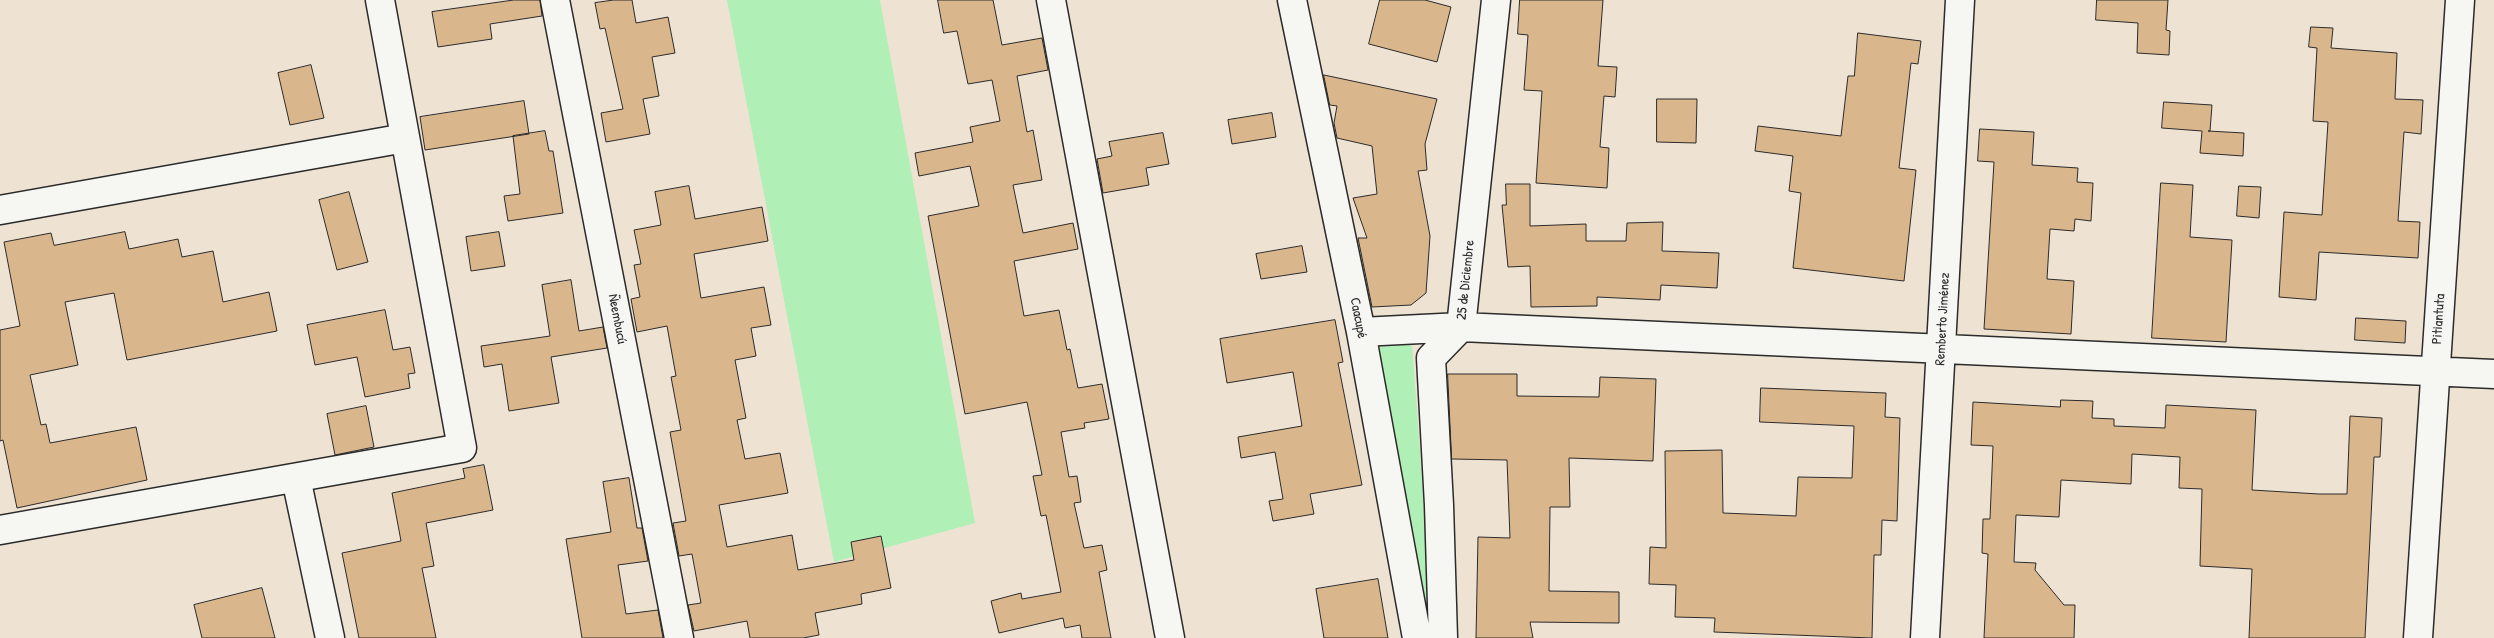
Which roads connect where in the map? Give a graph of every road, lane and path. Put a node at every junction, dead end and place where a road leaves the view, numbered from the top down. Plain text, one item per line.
1 (380, 0) edge
2 (555, 0) edge
3 (1051, 0) edge
4 (1292, 0) edge
5 (1496, 0) edge
6 (1960, 0) edge
7 (2460, 0) edge
8 (405, 138) junction
9 (0, 210) edge
10 (1461, 326) junction
11 (1361, 332) junction
12 (1941, 348) junction
13 (2435, 372) junction
14 (2494, 374) edge
15 (296, 478) junction
16 (0, 530) edge
17 (330, 638) edge
18 (679, 638) edge
19 (1170, 638) edge
20 (1417, 638) edge
21 (1443, 638) edge
22 (1925, 638) edge
23 (2418, 638) edge

1 - 8 street
2 - 18 street, Ñeembucú
3 - 19 street
4 - 11 street, Caacupé
5 - 10 street, 25 de Diciembre
6 - 12 street, Remberto Jiménez
7 - 13 street, Pitiantuta
8 - 9 street
8 - 15 street
10 - 11 street
10 - 12 street
10 - 21 street, 25 de Diciembre
11 - 20 street, Caacupé
12 - 13 street
12 - 22 street, Remberto Jiménez
13 - 14 street
13 - 23 street, Pitiantuta
15 - 16 street
15 - 17 street

